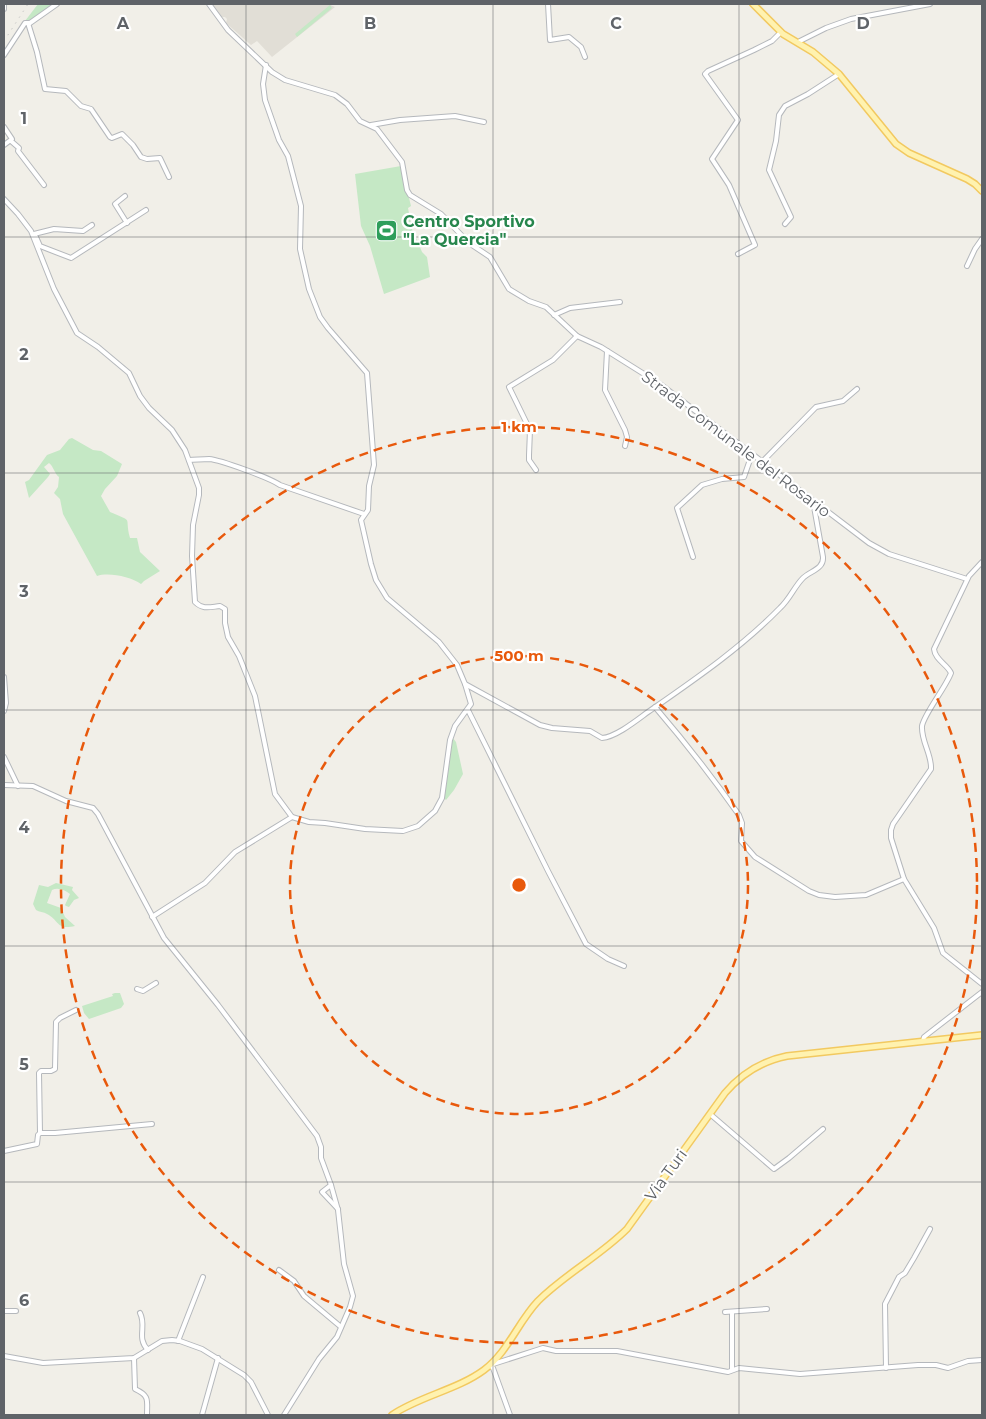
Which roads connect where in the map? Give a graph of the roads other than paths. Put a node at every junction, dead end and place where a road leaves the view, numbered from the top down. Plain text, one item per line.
1 (57, 4) edge
2 (209, 4) edge
3 (548, 4) edge
4 (753, 4) edge
5 (930, 4) edge
6 (28, 23) junction
7 (781, 32) junction
8 (798, 42) junction
9 (4, 55) edge
10 (585, 57) dead end
11 (266, 65) junction
12 (839, 74) junction
13 (484, 122) dead end
14 (371, 125) junction
15 (4, 128) edge
16 (12, 140) junction
17 (4, 145) edge
18 (169, 177) dead end
19 (44, 185) dead end
20 (982, 191) edge
21 (125, 196) dead end
22 (4, 200) edge
23 (146, 210) dead end
24 (127, 222) junction
25 (785, 224) dead end
26 (92, 225) dead end
27 (33, 232) junction
28 (982, 239) edge
29 (738, 254) dead end
30 (967, 266) dead end
31 (620, 302) dead end
32 (554, 315) junction
33 (577, 336) junction
34 (607, 351) junction
35 (857, 389) dead end
36 (625, 446) dead end
37 (752, 454) junction
38 (189, 460) junction
39 (762, 462) junction
40 (536, 470) dead end
41 (813, 501) junction
42 (364, 514) junction
43 (694, 557) dead end
44 (982, 562) edge
45 (967, 579) junction
46 (4, 677) edge
47 (465, 684) junction
48 (655, 707) junction
49 (468, 710) junction
50 (4, 711) edge
51 (4, 757) edge
52 (4, 785) edge
53 (18, 786) junction
54 (292, 817) junction
55 (904, 878) junction
56 (152, 917) junction
57 (624, 966) dead end
58 (156, 983) dead end
59 (982, 984) edge
60 (137, 989) dead end
61 (982, 992) edge
62 (76, 1010) dead end
63 (982, 1035) edge
64 (924, 1041) junction
65 (50, 1052) dead end
66 (55, 1052) junction
67 (710, 1114) junction
68 (152, 1124) dead end
69 (822, 1129) dead end
70 (40, 1132) junction
71 (4, 1151) edge
72 (331, 1185) junction
73 (338, 1210) junction
74 (930, 1229) dead end
75 (279, 1270) dead end
76 (203, 1276) dead end
77 (768, 1308) dead end
78 (4, 1311) edge
79 (16, 1311) dead end
80 (725, 1312) dead end
81 (732, 1312) junction
82 (140, 1313) dead end
83 (341, 1327) junction
84 (178, 1341) junction
85 (148, 1350) junction
86 (4, 1356) edge
87 (134, 1358) junction
88 (218, 1358) junction
89 (982, 1360) edge
90 (490, 1365) junction
91 (886, 1368) junction
92 (732, 1369) junction
93 (147, 1415) edge
94 (202, 1415) edge
95 (268, 1415) edge
96 (284, 1415) edge
97 (392, 1415) edge
98 (510, 1415) edge

1 - 6 street
2 - 11 street, Strada Comunale del Rosario
3 - 10 street
4 - 7 main road
5 - 8 street
6 - 9 street
6 - 18 street
7 - 8 main road
7 - 29 street
8 - 12 main road
11 - 14 street, Strada Comunale del Rosario
11 - 42 street
12 - 20 main road
12 - 25 street
13 - 14 street
14 - 32 street, Strada Comunale del Rosario
15 - 16 street
16 - 17 street
16 - 19 street
21 - 24 street
22 - 27 street
23 - 24 street
24 - 27 street
26 - 27 street
27 - 38 street
28 - 30 street
31 - 32 street
32 - 33 street, Strada Comunale del Rosario
33 - 34 street, Strada Comunale del Rosario
33 - 40 street
34 - 36 street
34 - 37 street, Strada Comunale del Rosario
35 - 39 street
37 - 39 street, Strada Comunale del Rosario
37 - 43 street
38 - 42 street
38 - 54 street
39 - 41 street, Strada Comunale del Rosario
41 - 45 street, Strada Comunale del Rosario
41 - 48 street
42 - 47 street
44 - 45 street
45 - 55 street
46 - 50 street
47 - 48 street
47 - 49 street
48 - 55 street
49 - 54 street
49 - 57 street
51 - 53 street
52 - 53 street
53 - 56 street
54 - 56 street
55 - 59 street
56 - 72 street
58 - 60 street
61 - 64 street
62 - 66 street
63 - 64 main road, Via Turi
64 - 67 main road, Via Turi
65 - 66 street
66 - 70 street
67 - 69 street
67 - 90 main road, Via Turi
68 - 70 street
70 - 71 street
72 - 73 street
72 - 73 street
73 - 83 street
74 - 91 street
75 - 83 street
76 - 84 street
77 - 81 street
78 - 79 street
80 - 81 street
81 - 92 street
82 - 85 street
83 - 96 street
84 - 85 street
84 - 88 street
85 - 87 street
86 - 87 street
87 - 93 street
88 - 94 street
88 - 95 street
89 - 91 street
90 - 92 street
90 - 97 main road, Via Turi
90 - 98 street
91 - 92 street

